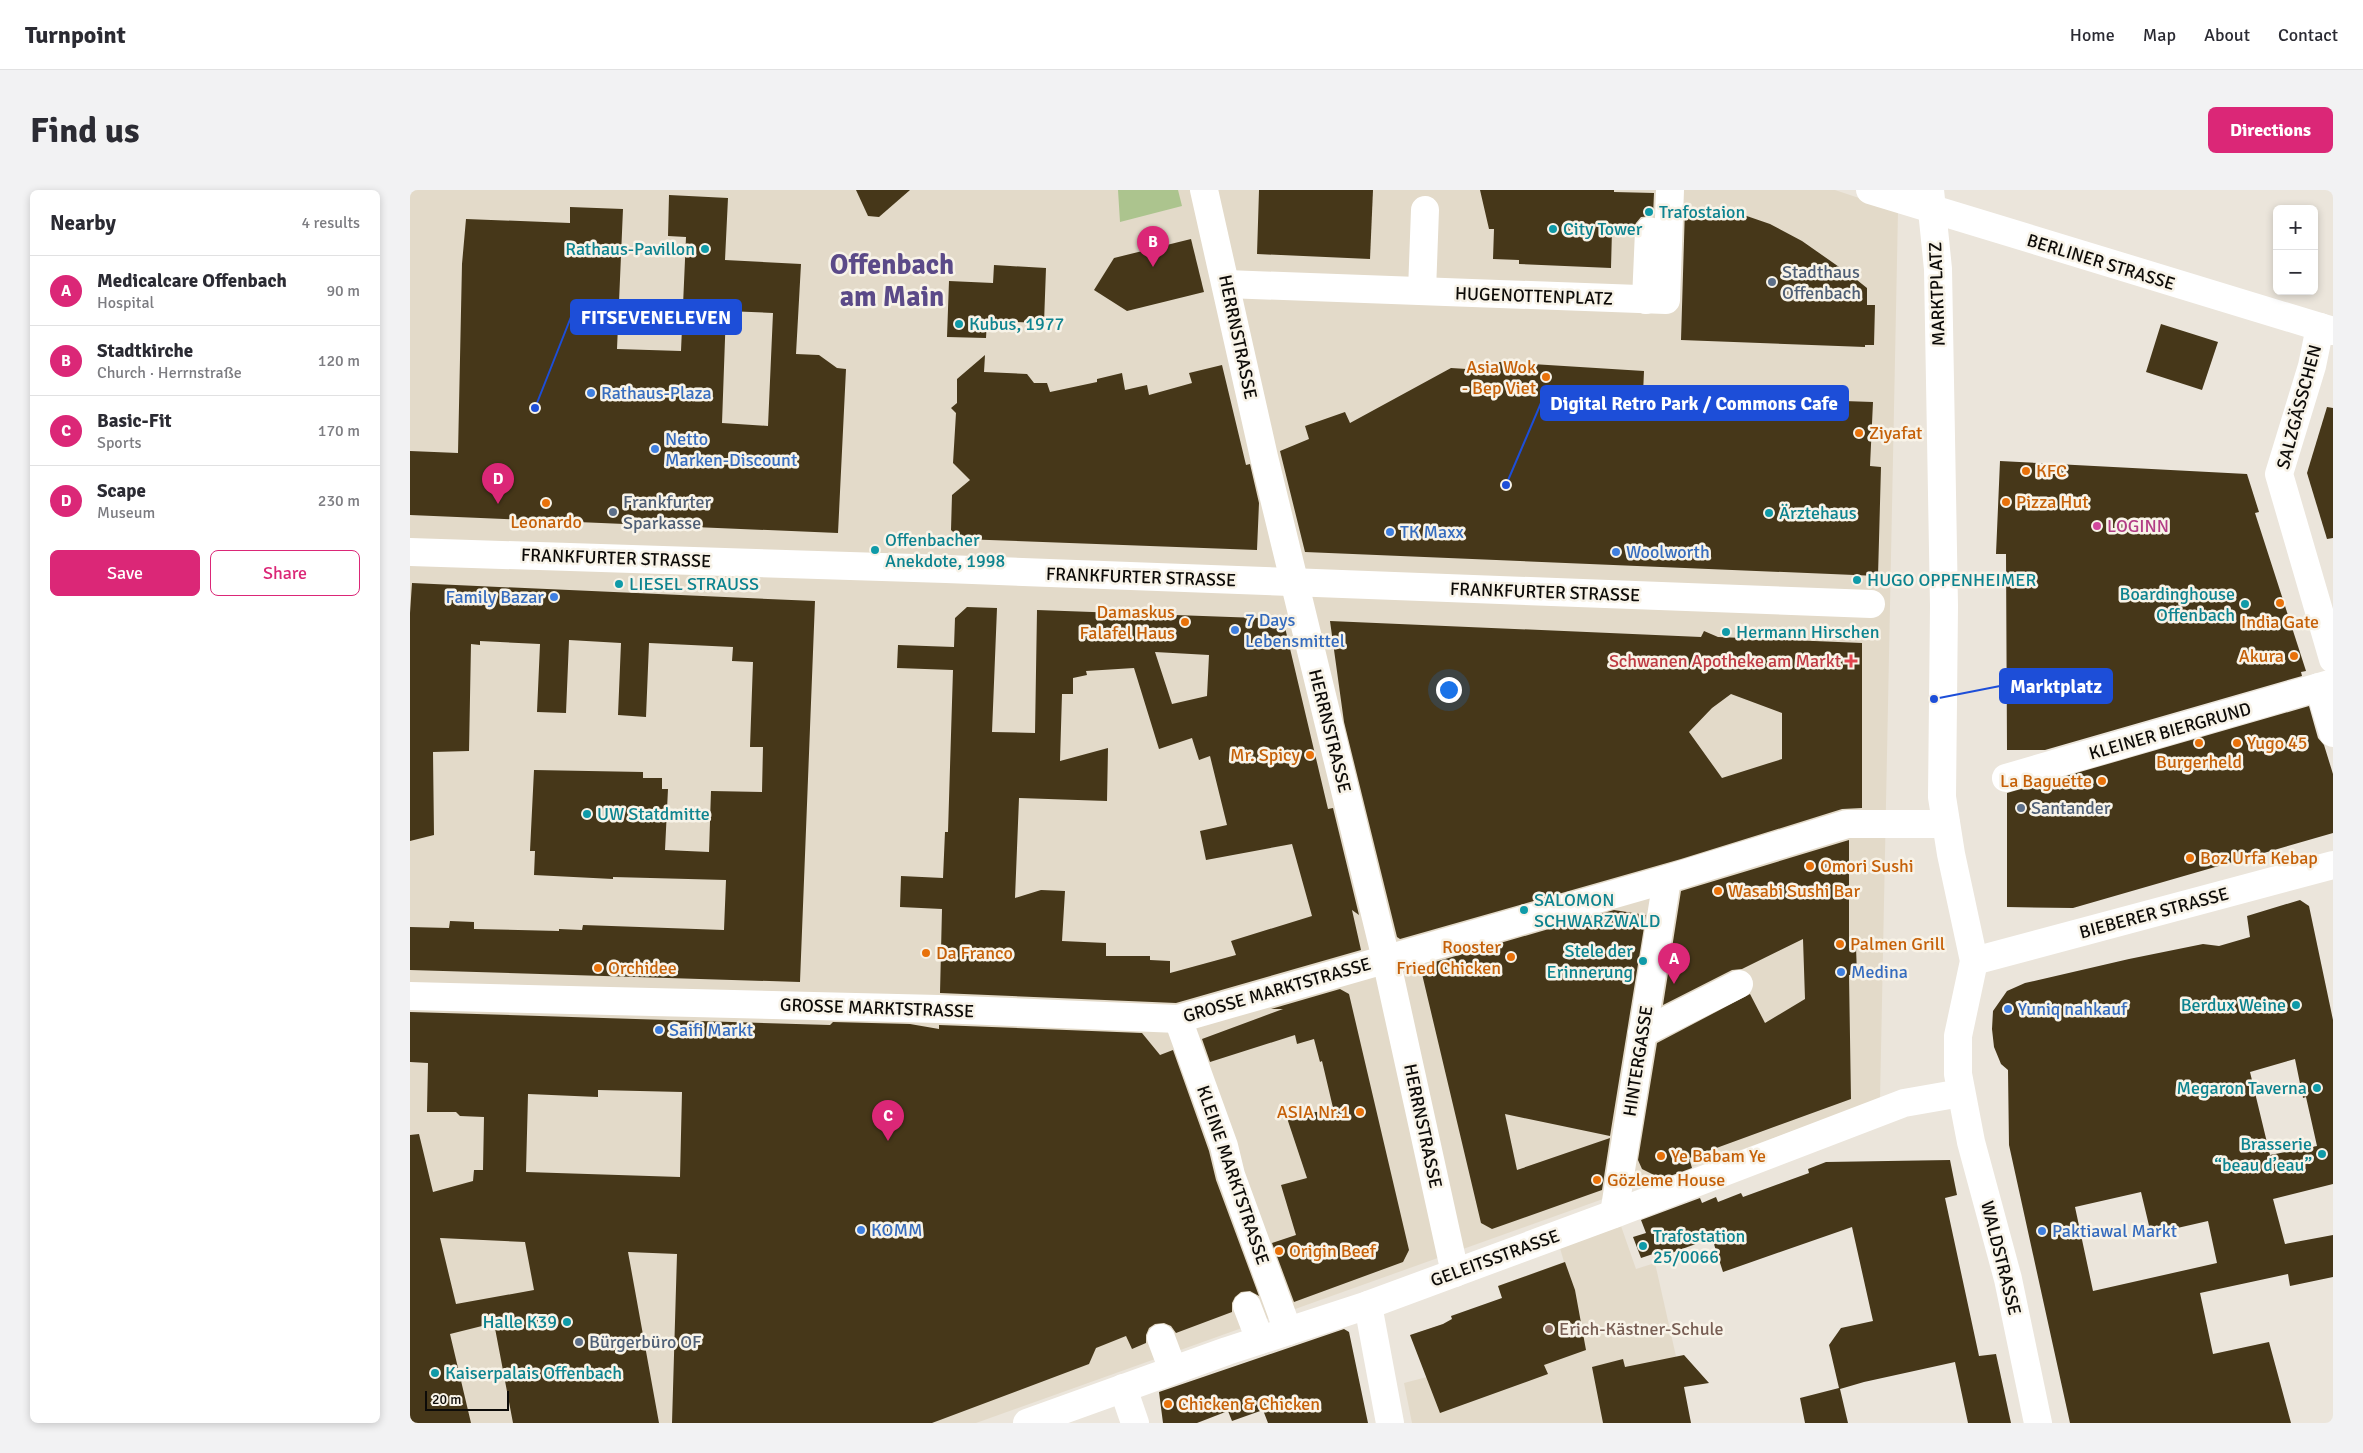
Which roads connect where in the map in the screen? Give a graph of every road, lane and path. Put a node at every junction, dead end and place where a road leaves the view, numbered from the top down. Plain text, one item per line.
1 (1204, 190) edge
2 (1670, 190) edge
3 (1870, 190) edge
4 (1931, 200) edge
5 (1426, 210) dead end
6 (1226, 284) junction
7 (1422, 291) junction
8 (2327, 329) edge
9 (410, 552) edge
10 (1294, 583) junction
11 (1871, 604) dead end
12 (2333, 660) edge
13 (2326, 685) edge
14 (2333, 733) edge
15 (2006, 778) dead end
16 (1946, 824) junction
17 (2333, 864) edge
18 (1667, 879) junction
19 (1386, 959) junction
20 (1974, 961) junction
21 (1739, 984) dead end
22 (410, 996) edge
23 (1178, 1019) junction
24 (1642, 1033) junction
25 (1961, 1093) junction
26 (1614, 1214) junction
27 (1455, 1273) junction
28 (1368, 1305) junction
29 (1247, 1306) dead end
30 (1288, 1331) junction
31 (1161, 1338) dead end
32 (1260, 1340) junction
33 (1173, 1370) junction
34 (1123, 1388) junction
35 (1027, 1423) edge
36 (1134, 1423) edge
37 (1390, 1423) edge
38 (2038, 1423) edge

1 - 6 street, HERRNSTRASSE
2 - 7 street, HUGENOTTENPLATZ
3 - 4 street, BERLINER STRASSE
4 - 8 street, BERLINER STRASSE
4 - 16 street, MARKTPLATZ
5 - 7 street
6 - 7 street, HUGENOTTENPLATZ
6 - 10 street, HERRNSTRASSE
8 - 12 street, SALZGÄSSCHEN
9 - 10 street, FRANKFURTER STRASSE
10 - 11 street, FRANKFURTER STRASSE
10 - 19 street, HERRNSTRASSE
13 - 14 street
13 - 15 street, KLEINER BIERGRUND
16 - 18 street, GROSSE MARKTSTRASSE
16 - 20 street, MARKTPLATZ
17 - 20 street, BIEBERER STRASSE
18 - 19 street, GROSSE MARKTSTRASSE
18 - 24 street, HINTERGASSE
19 - 23 street, GROSSE MARKTSTRASSE
19 - 27 street, HERRNSTRASSE
20 - 25 street, MARKTPLATZ
21 - 24 street
22 - 23 street, GROSSE MARKTSTRASSE
23 - 30 street, KLEINE MARKTSTRASSE
24 - 26 street, HINTERGASSE
25 - 26 street, GELEITSSTRASSE
25 - 38 street, WALDSTRASSE
26 - 27 street, GELEITSSTRASSE
27 - 28 street, GELEITSSTRASSE
28 - 30 street, GELEITSSTRASSE
28 - 37 street
29 - 32 street
30 - 32 street, GELEITSSTRASSE
31 - 33 street
32 - 33 street, GELEITSSTRASSE
33 - 34 street, GELEITSSTRASSE
34 - 35 street, GELEITSSTRASSE
34 - 36 street

